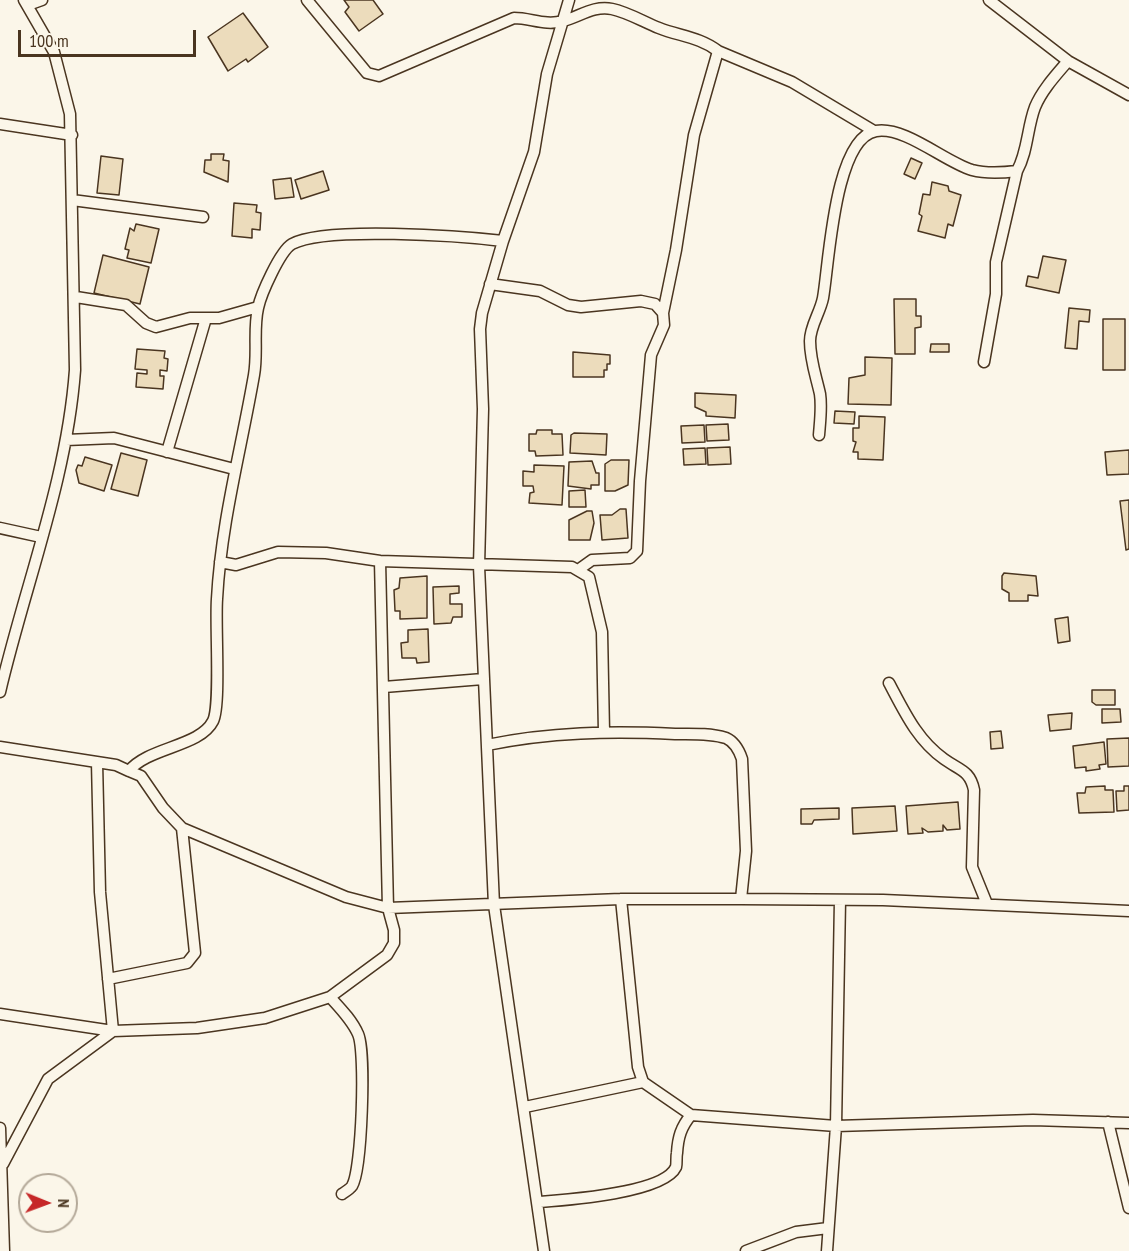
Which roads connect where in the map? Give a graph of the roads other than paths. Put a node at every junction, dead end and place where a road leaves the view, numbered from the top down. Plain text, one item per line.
1 (42, 0) edge
2 (308, 0) edge
3 (569, 0) edge
4 (989, 0) edge
5 (26, 3) edge
6 (563, 21) junction
7 (718, 51) junction
8 (1068, 61) junction
9 (1129, 95) edge
10 (0, 124) edge
11 (874, 131) junction
12 (72, 135) junction
13 (1017, 171) junction
14 (72, 200) junction
15 (204, 217) dead end
16 (503, 241) junction
17 (490, 284) junction
18 (76, 297) junction
19 (258, 307) junction
20 (663, 313) junction
21 (206, 318) junction
22 (984, 362) dead end
23 (819, 435) dead end
24 (66, 440) junction
25 (167, 452) junction
26 (234, 469) junction
27 (0, 528) edge
28 (41, 537) junction
29 (380, 561) junction
30 (220, 562) junction
31 (479, 566) junction
32 (578, 570) junction
33 (483, 679) junction
34 (889, 683) dead end
35 (384, 687) junction
36 (0, 692) edge
37 (604, 732) junction
38 (487, 745) junction
39 (0, 747) edge
40 (97, 762) junction
41 (129, 771) junction
42 (182, 828) junction
43 (621, 899) junction
44 (741, 899) junction
45 (840, 900) junction
46 (987, 904) junction
47 (494, 905) junction
48 (388, 908) junction
49 (1129, 911) edge
50 (108, 979) junction
51 (330, 997) junction
52 (0, 1014) edge
53 (113, 1031) junction
54 (643, 1082) junction
55 (525, 1107) junction
56 (691, 1115) junction
57 (1108, 1122) junction
58 (1129, 1123) edge
59 (836, 1126) junction
60 (0, 1128) edge
61 (3, 1164) junction
62 (342, 1194) dead end
63 (539, 1202) junction
64 (1129, 1208) edge
65 (828, 1228) junction
66 (4, 1251) edge
67 (544, 1251) edge
68 (746, 1251) edge
69 (827, 1251) edge

1 - 5 street
2 - 6 street
3 - 6 street
4 - 8 street
5 - 12 street
6 - 7 street
6 - 16 street
7 - 11 street
7 - 20 street
8 - 9 street
8 - 13 street
10 - 12 street
11 - 13 street
11 - 23 street
12 - 14 street
13 - 22 street
14 - 15 street
14 - 18 street
16 - 17 street
16 - 19 street
17 - 20 street
17 - 31 street
18 - 21 street
18 - 24 street
19 - 21 street
19 - 26 street
20 - 32 street
21 - 25 street
24 - 25 street
24 - 28 street
25 - 26 street
26 - 30 street
27 - 28 street
28 - 36 street
29 - 30 street
29 - 31 street
29 - 35 street
30 - 41 street
31 - 32 street
31 - 33 street
32 - 37 street
33 - 35 street
33 - 38 street
34 - 46 street
35 - 48 street
37 - 38 street
37 - 44 street
38 - 47 street
39 - 40 street
40 - 41 street
40 - 50 street
41 - 42 street
42 - 48 street
42 - 50 street
43 - 44 street
43 - 47 street
43 - 54 street
44 - 45 street
45 - 46 street
45 - 59 street
46 - 49 street
47 - 48 street
47 - 55 street
48 - 51 street
50 - 53 street
51 - 53 street
51 - 62 street
52 - 53 street
53 - 61 street
54 - 55 street
54 - 56 street
55 - 63 street
56 - 59 street
56 - 63 street
57 - 58 street
57 - 59 street
57 - 64 street
59 - 65 street
60 - 61 street
61 - 66 street
63 - 67 street
65 - 68 street
65 - 69 street

